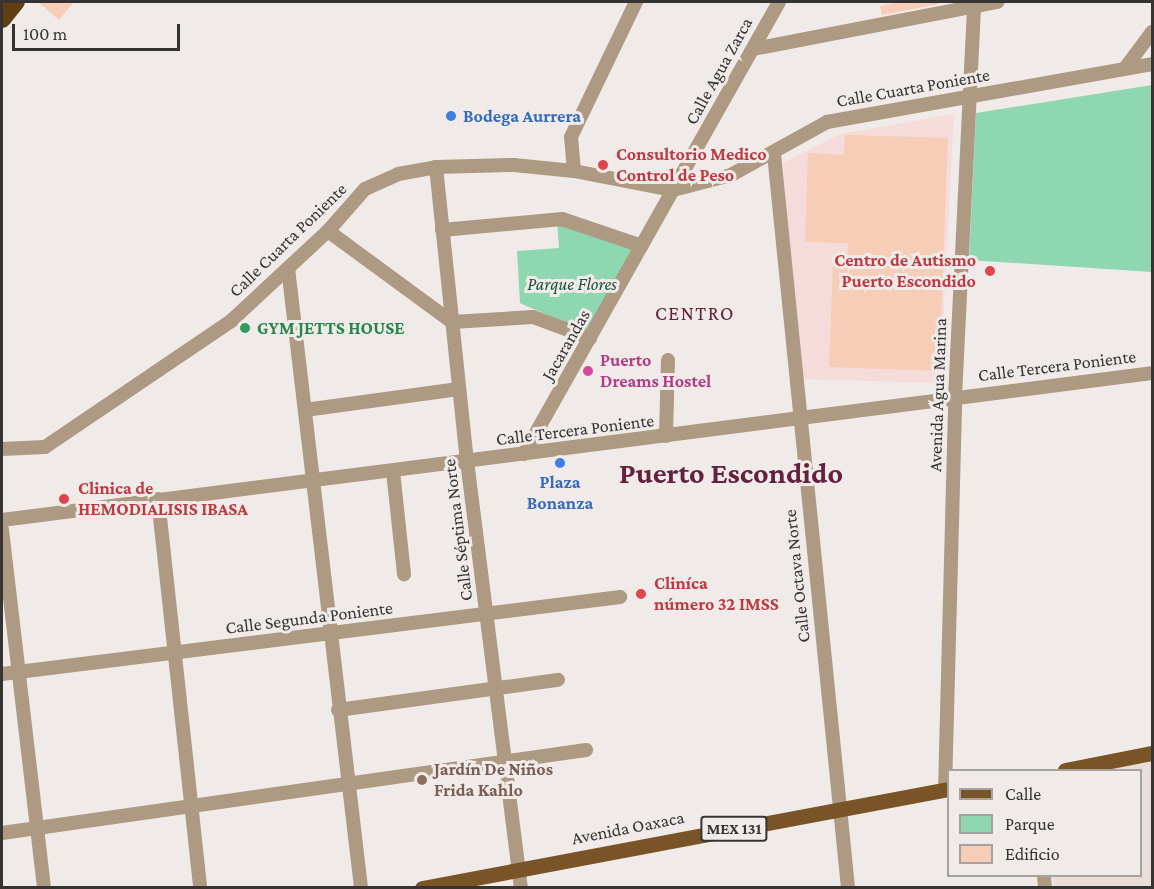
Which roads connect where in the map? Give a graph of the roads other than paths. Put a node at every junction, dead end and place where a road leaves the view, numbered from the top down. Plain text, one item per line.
1 (16, 2) edge
2 (636, 2) edge
3 (779, 2) edge
4 (998, 2) edge
5 (974, 3) edge
6 (2, 19) edge
7 (1152, 32) edge
8 (753, 49) junction
9 (1152, 64) edge
10 (1126, 68) junction
11 (968, 96) junction
12 (774, 154) junction
13 (436, 167) junction
14 (574, 171) junction
15 (673, 190) junction
16 (442, 230) junction
17 (328, 231) junction
18 (642, 246) junction
19 (288, 268) junction
20 (452, 321) junction
21 (590, 338) junction
22 (668, 360) dead end
23 (1152, 373) edge
24 (459, 389) junction
25 (956, 397) junction
26 (305, 410) junction
27 (800, 418) junction
28 (666, 436) junction
29 (2, 449) edge
30 (524, 454) junction
31 (468, 461) junction
32 (393, 471) junction
33 (312, 480) junction
34 (158, 500) junction
35 (2, 520) edge
36 (2, 530) edge
37 (405, 574) dead end
38 (620, 597) dead end
39 (486, 614) junction
40 (328, 634) junction
41 (176, 653) junction
42 (18, 672) junction
43 (2, 674) edge
44 (558, 680) dead end
45 (497, 689) junction
46 (338, 710) junction
47 (586, 750) dead end
48 (1152, 753) edge
49 (506, 764) junction
50 (947, 769) edge
51 (1075, 769) edge
52 (349, 782) junction
53 (947, 790) edge
54 (190, 806) junction
55 (838, 809) junction
56 (37, 828) junction
57 (2, 833) edge
58 (519, 869) junction
59 (44, 888) edge
60 (200, 888) edge
61 (361, 888) edge
62 (422, 888) edge
63 (521, 888) edge
64 (848, 888) edge

1 - 6 highway
2 - 14 street
3 - 8 street, Calle Agua Zarca
4 - 5 street
5 - 8 street
5 - 11 street, Avenida Agua Marina
7 - 10 street
8 - 15 street, Calle Agua Zarca
9 - 10 street, Calle Cuarta Poniente
10 - 11 street, Calle Cuarta Poniente
11 - 12 street, Calle Cuarta Poniente
11 - 25 street, Avenida Agua Marina
12 - 15 street, Calle Cuarta Poniente
12 - 27 street, Calle Octava Norte
13 - 14 street, Calle Cuarta Poniente
13 - 16 street, Calle Séptima Norte
13 - 17 street, Calle Cuarta Poniente
14 - 15 street, Calle Cuarta Poniente
15 - 18 street, Jacarandas
16 - 18 street
16 - 20 street, Calle Séptima Norte
17 - 19 street, Calle Cuarta Poniente
17 - 20 street
18 - 21 street, Jacarandas
19 - 26 street
19 - 29 street, Calle Cuarta Poniente
20 - 21 street
20 - 24 street, Calle Séptima Norte
21 - 30 street, Jacarandas
22 - 28 street
23 - 25 street, Calle Tercera Poniente
24 - 26 street
24 - 31 street, Calle Séptima Norte
25 - 27 street, Calle Tercera Poniente
25 - 50 street, Avenida Agua Marina
26 - 33 street
27 - 28 street, Calle Tercera Poniente
27 - 55 street, Calle Octava Norte
28 - 30 street, Calle Tercera Poniente
30 - 31 street, Calle Tercera Poniente
31 - 32 street, Calle Tercera Poniente
31 - 39 street, Calle Séptima Norte
32 - 33 street, Calle Tercera Poniente
32 - 37 street
33 - 34 street, Calle Tercera Poniente
33 - 40 street
34 - 35 street, Calle Tercera Poniente
34 - 41 street
36 - 42 street
38 - 39 street, Calle Segunda Poniente
39 - 40 street, Calle Segunda Poniente
39 - 45 street, Calle Séptima Norte
40 - 41 street, Calle Segunda Poniente
40 - 46 street
41 - 42 street, Calle Segunda Poniente
41 - 54 street
42 - 43 street, Calle Segunda Poniente
42 - 56 street
44 - 45 street
45 - 46 street
45 - 49 street, Calle Séptima Norte
46 - 52 street
47 - 49 street
48 - 51 main road
49 - 52 street
49 - 58 street, Calle Séptima Norte
52 - 54 street
52 - 61 street
53 - 55 main road, Avenida Oaxaca / MEX 131
54 - 56 street
54 - 60 street
55 - 58 main road, Avenida Oaxaca / MEX 131
55 - 64 street, Calle Octava Norte
56 - 57 street
56 - 59 street
58 - 62 main road, Avenida Oaxaca / MEX 131
58 - 63 street, Calle Séptima Norte

